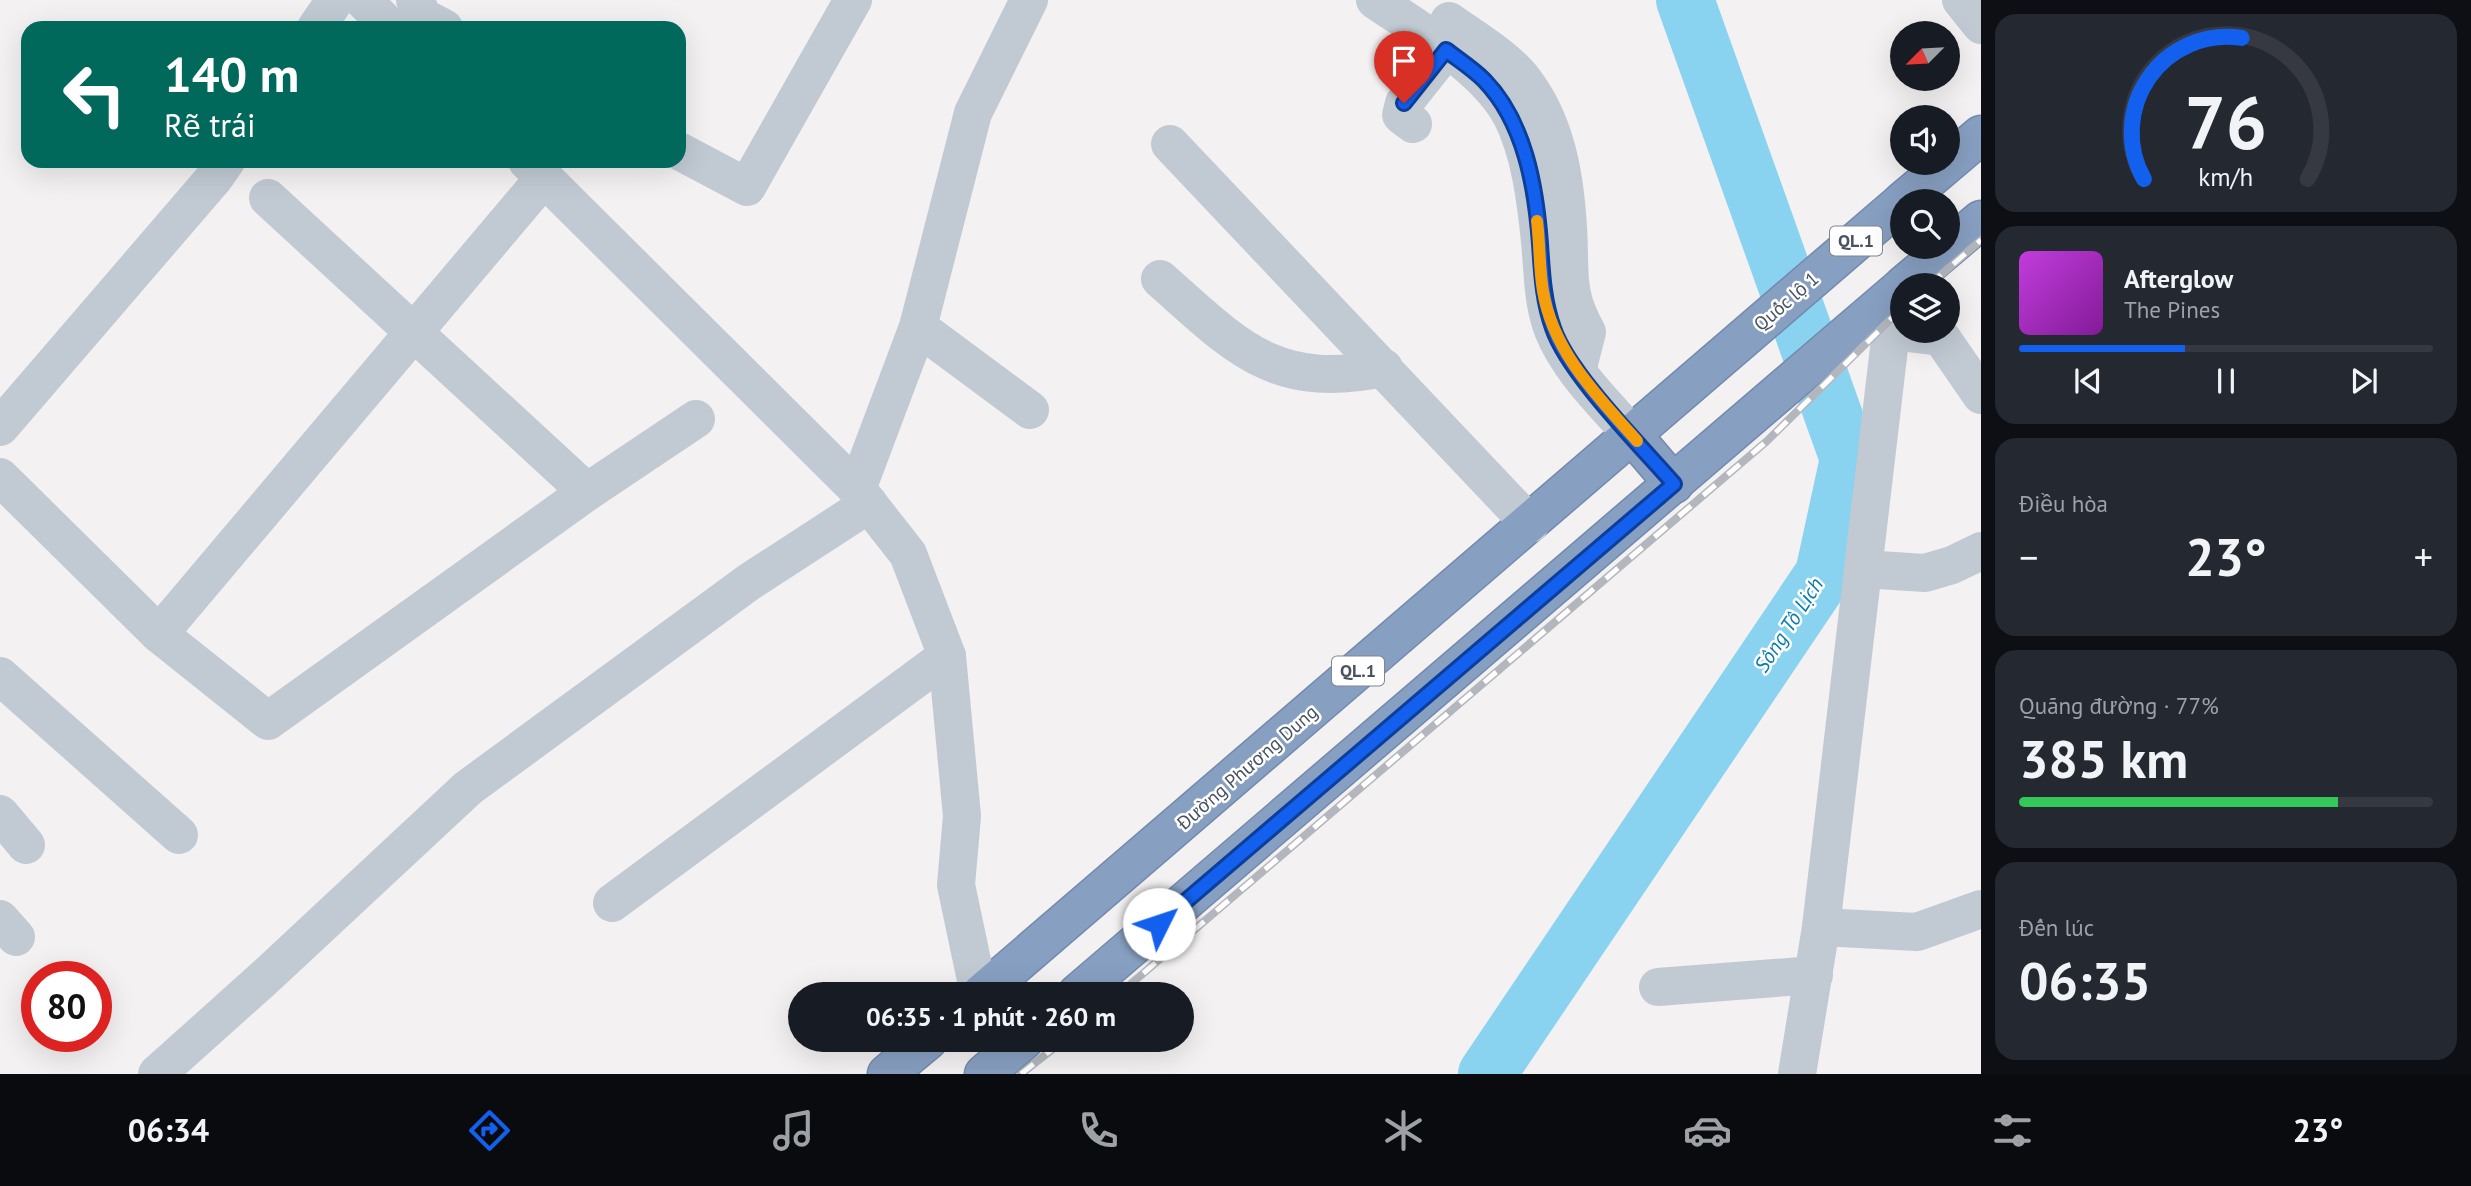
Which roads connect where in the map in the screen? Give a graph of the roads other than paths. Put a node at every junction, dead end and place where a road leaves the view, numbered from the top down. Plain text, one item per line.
1 (335, 0) edge
2 (363, 0) edge
3 (415, 0) edge
4 (853, 0) edge
5 (1029, 0) edge
6 (1375, 0) edge
7 (1419, 0) edge
8 (1961, 0) edge
9 (321, 21) edge
10 (384, 21) edge
11 (431, 21) edge
12 (1981, 25) edge
13 (1446, 50) junction
14 (1413, 124) dead end
15 (1981, 135) edge
16 (1170, 144) dead end
17 (686, 155) edge
18 (220, 168) edge
19 (535, 169) edge
20 (1918, 189) edge
21 (268, 198) dead end
22 (1890, 213) edge
23 (1981, 220) edge
24 (1918, 273) edge
25 (1160, 279) dead end
26 (1890, 302) edge
27 (918, 327) junction
28 (1869, 327) junction
29 (414, 332) junction
30 (1734, 347) joint
31 (1384, 368) junction
32 (1577, 371) junction
33 (1981, 395) edge
34 (1030, 410) dead end
35 (695, 419) dead end
36 (0, 427) edge
37 (1633, 436) junction
38 (0, 477) edge
39 (1674, 484) junction
40 (587, 492) junction
41 (863, 496) junction
42 (1530, 524) junction
43 (1981, 551) edge
44 (1863, 569) junction
45 (159, 634) junction
46 (947, 656) junction
47 (0, 676) edge
48 (0, 814) edge
49 (179, 835) dead end
50 (26, 845) dead end
51 (612, 903) dead end
52 (1981, 909) edge
53 (1821, 927) junction
54 (1814, 975) junction
55 (977, 982) edge
56 (994, 982) edge
57 (1091, 982) edge
58 (1658, 986) dead end
59 (914, 1052) edge
60 (1007, 1052) edge
61 (157, 1074) edge
62 (887, 1074) edge
63 (984, 1074) edge
64 (1797, 1074) edge

1 - 9 street
2 - 10 street
3 - 11 street
4 - 17 street
5 - 27 street
6 - 13 street
7 - 32 street
8 - 12 street
13 - 14 street
13 - 32 street
15 - 20 highway, Quốc lộ 1 / QL.1
16 - 31 street
18 - 36 street
19 - 29 street
19 - 41 street
21 - 29 street
22 - 30 highway, Quốc lộ 1 / QL.1
23 - 24 highway
25 - 31 street
26 - 28 highway
27 - 34 street
27 - 41 street
28 - 33 street
28 - 39 highway
28 - 44 street
29 - 40 street
29 - 45 street
30 - 37 highway, Đường Phương Dung / QL.1
31 - 42 street
32 - 37 street
35 - 40 street
37 - 39 highway
37 - 42 highway, Đường Phương Dung / QL.1
38 - 45 street
39 - 57 highway
40 - 45 street
41 - 46 street
41 - 61 street
42 - 56 highway, Đường Phương Dung / QL.1
43 - 44 street
44 - 53 street
46 - 51 street
46 - 55 street
47 - 49 street
48 - 50 street
52 - 53 street
53 - 54 street
54 - 58 street
54 - 64 street
59 - 62 highway
60 - 63 highway

